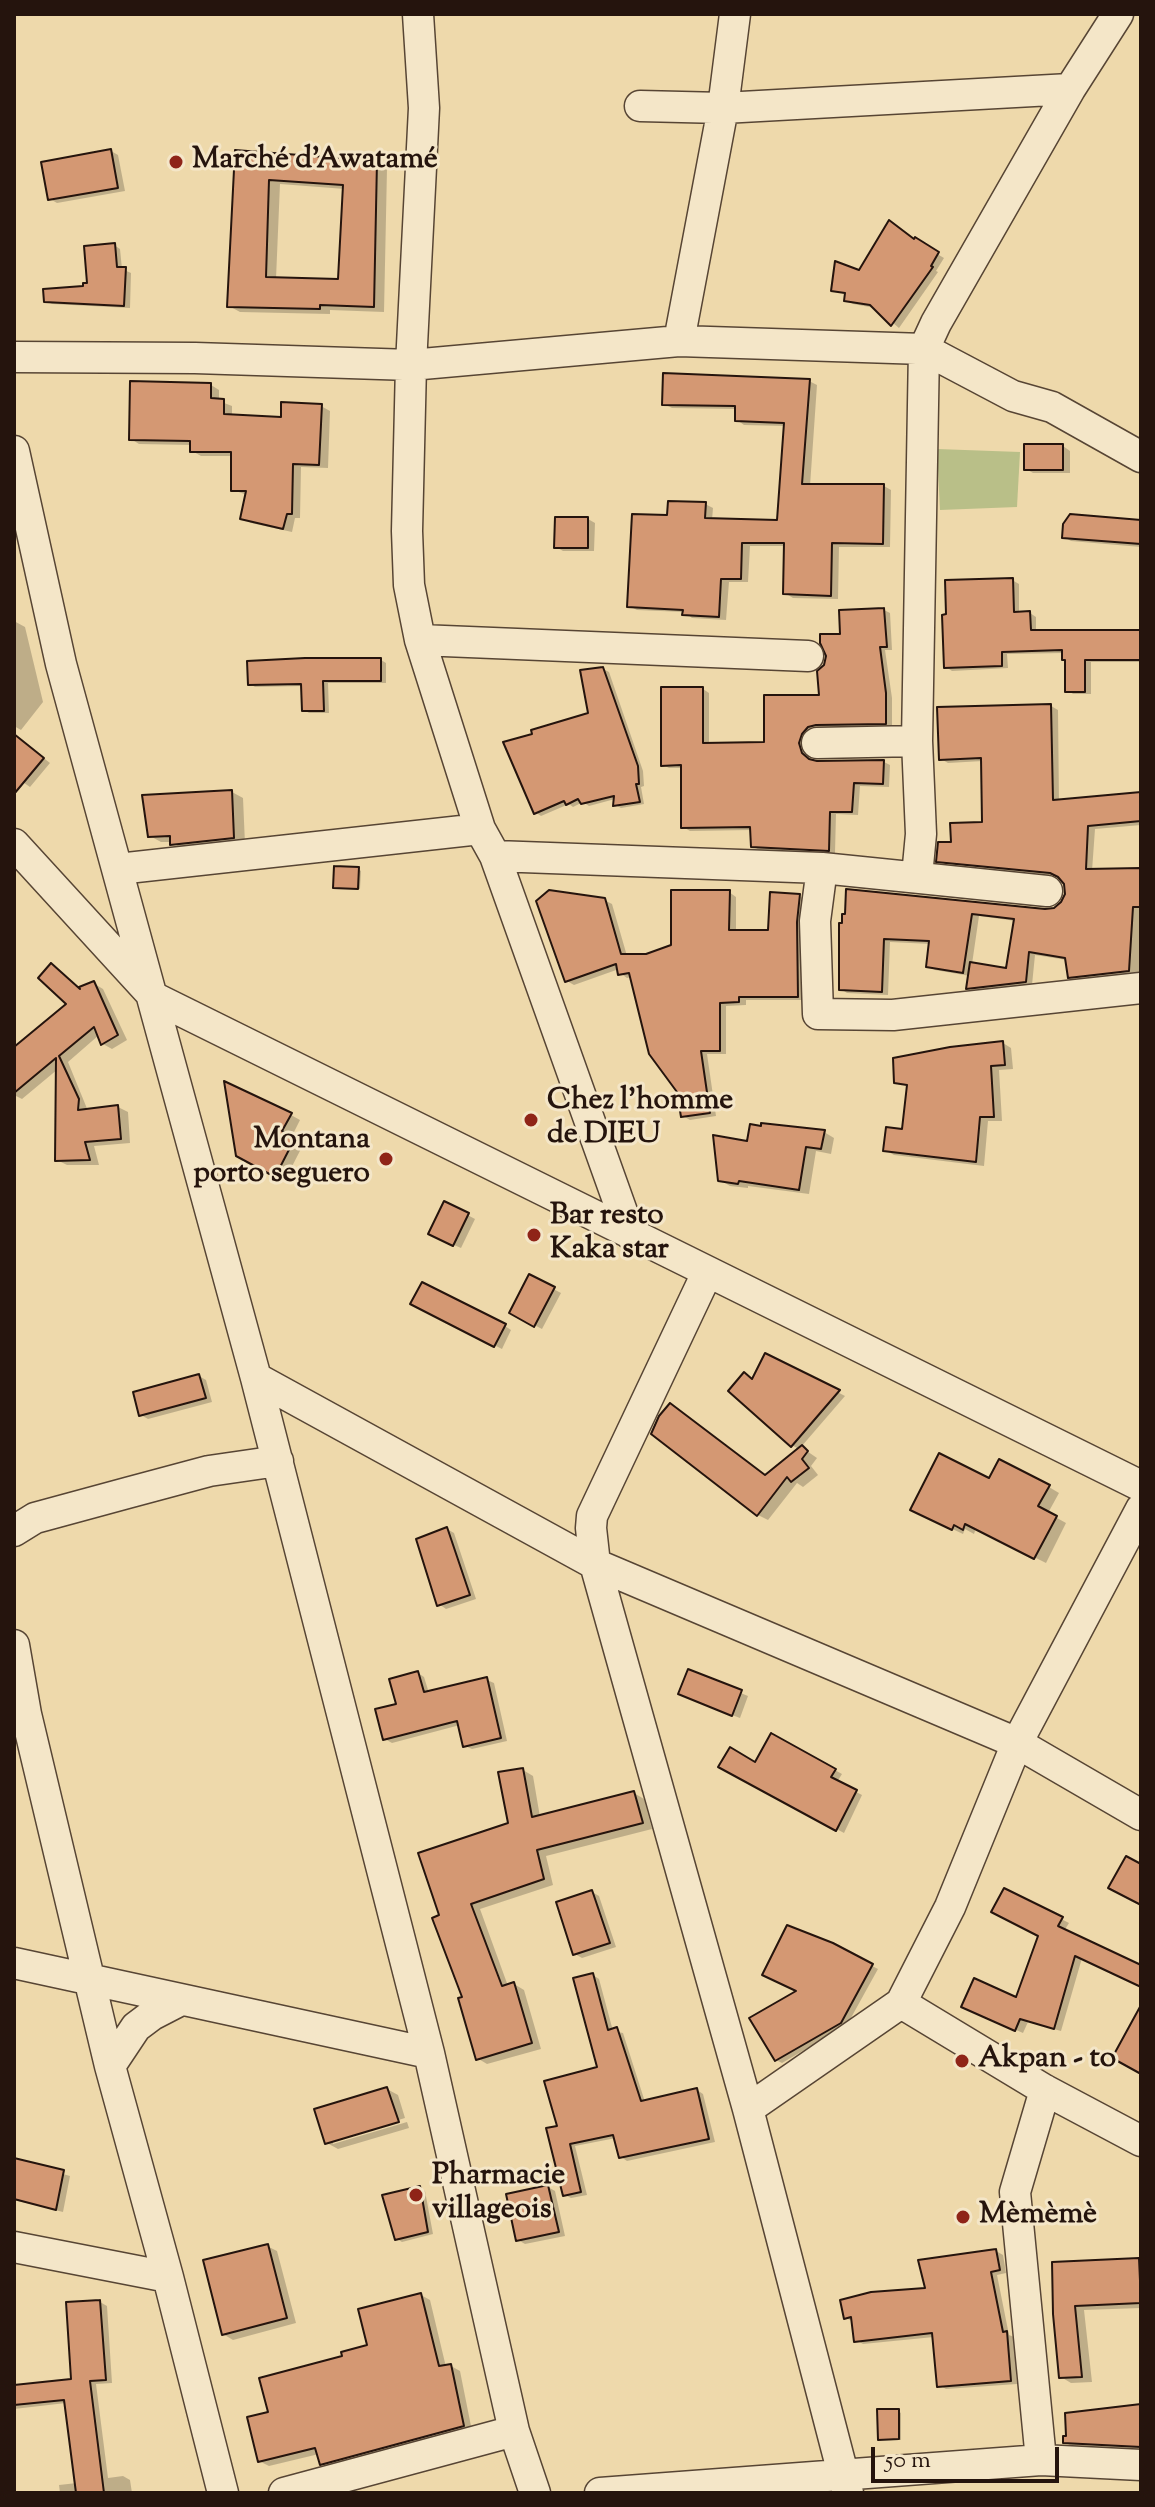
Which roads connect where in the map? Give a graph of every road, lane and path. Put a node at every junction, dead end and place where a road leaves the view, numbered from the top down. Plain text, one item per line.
1 (418, 14) edge
2 (735, 14) edge
3 (1118, 14) edge
4 (1070, 89) junction
5 (640, 106) dead end
6 (723, 108) junction
7 (679, 341) junction
8 (924, 349) junction
9 (14, 357) edge
10 (411, 365) junction
11 (14, 451) edge
12 (1141, 457) edge
13 (420, 640) junction
14 (808, 656) dead end
15 (917, 741) junction
16 (817, 743) dead end
17 (480, 829) junction
18 (14, 844) edge
19 (495, 856) junction
20 (822, 868) junction
21 (118, 869) junction
22 (917, 876) junction
23 (1047, 891) dead end
24 (1141, 988) edge
25 (155, 998) junction
26 (630, 1234) junction
27 (707, 1273) junction
28 (256, 1378) junction
29 (278, 1461) junction
30 (1141, 1486) edge
31 (1141, 1509) edge
32 (14, 1531) edge
33 (595, 1564) junction
34 (14, 1645) edge
35 (20, 1709) edge
36 (1017, 1743) junction
37 (1141, 1815) edge
38 (14, 1963) edge
39 (91, 1981) junction
40 (181, 2000) junction
41 (901, 2003) junction
42 (429, 2053) junction
43 (110, 2066) junction
44 (1045, 2090) junction
45 (748, 2109) junction
46 (1141, 2141) edge
47 (14, 2247) edge
48 (168, 2277) junction
49 (514, 2431) junction
50 (1041, 2460) junction
51 (1141, 2465) edge
52 (846, 2484) edge
53 (223, 2493) edge
54 (284, 2493) edge
55 (535, 2493) edge
56 (600, 2493) edge

1 - 10 street
2 - 6 street
3 - 4 street
4 - 6 street
4 - 8 street
5 - 6 street
6 - 7 street
7 - 8 street
7 - 10 street
8 - 12 street
8 - 15 street
9 - 10 street
10 - 13 street
11 - 21 street
13 - 14 street
13 - 17 street
15 - 16 street
15 - 22 street
17 - 19 street
17 - 21 street
18 - 25 street
19 - 20 street
19 - 26 street
20 - 22 street
20 - 24 street
21 - 25 street
22 - 23 street
25 - 26 street
25 - 28 street
26 - 27 street
27 - 30 street
27 - 33 street
28 - 29 street
28 - 33 street
29 - 32 street
29 - 42 street
31 - 36 street
33 - 36 street
33 - 45 street
34 - 35 street
35 - 39 street
36 - 37 street
36 - 41 street
38 - 39 street
39 - 40 street
39 - 43 street
40 - 42 street
40 - 43 street
41 - 44 street
41 - 45 street
42 - 49 street
43 - 48 street
44 - 46 street
44 - 50 street
45 - 52 street
47 - 48 street
48 - 53 street
49 - 54 street
49 - 55 street
50 - 51 street
50 - 52 street
52 - 56 street

